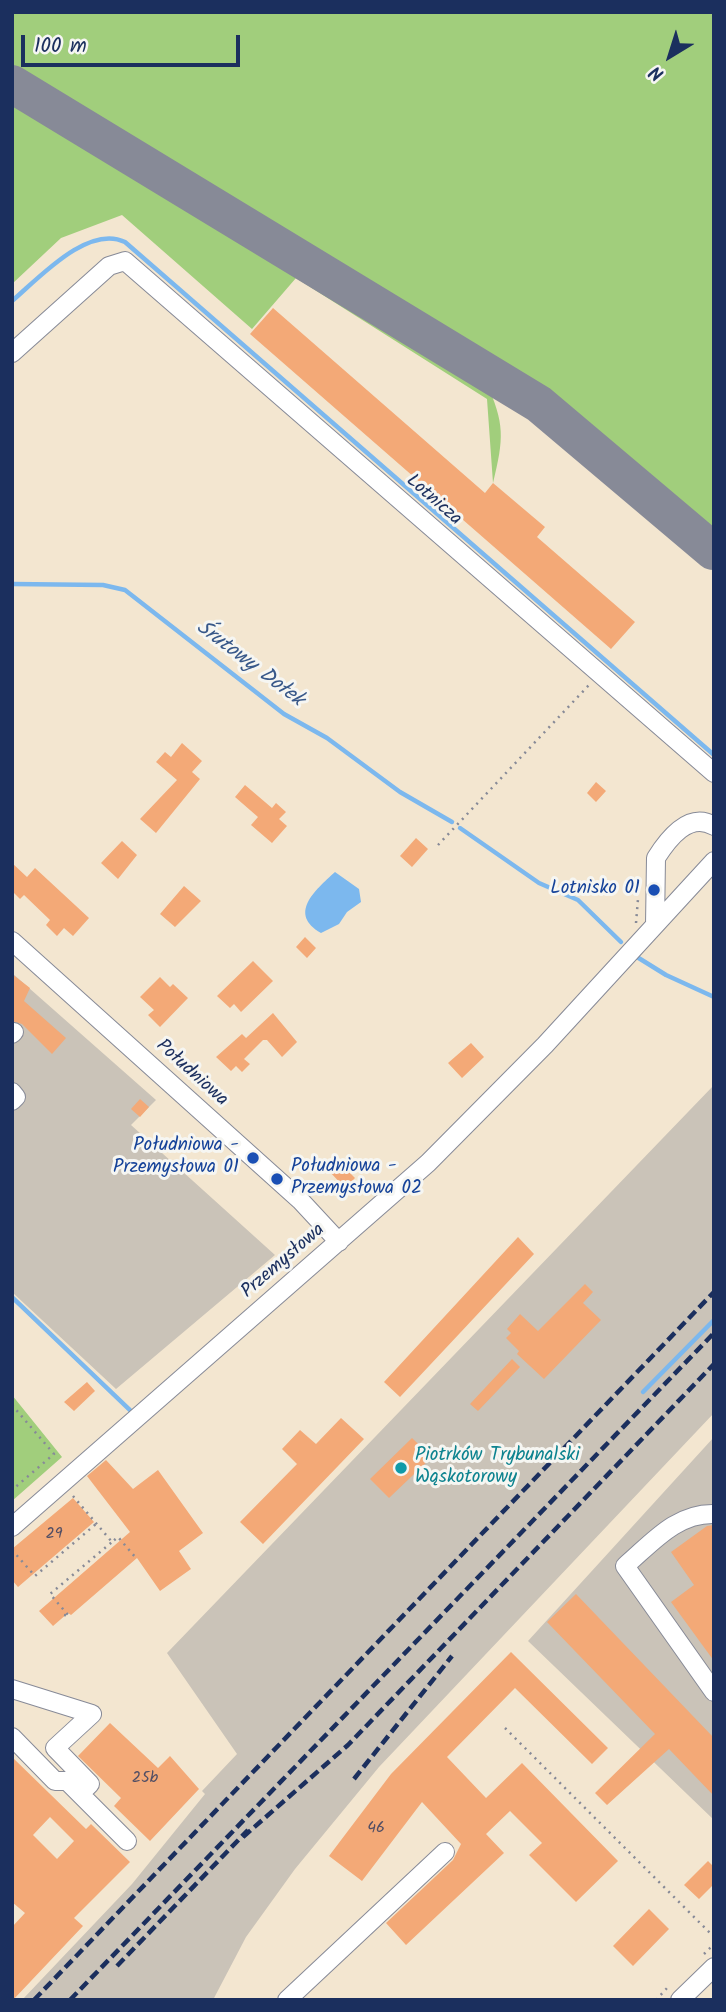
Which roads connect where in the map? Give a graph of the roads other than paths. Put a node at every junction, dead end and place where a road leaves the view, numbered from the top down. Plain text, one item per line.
1 (12, 353) edge
2 (714, 773) edge
3 (714, 826) edge
4 (714, 861) edge
5 (655, 925) junction
6 (16, 949) edge
7 (12, 1092) edge
8 (12, 1101) edge
9 (339, 1242) junction
10 (714, 1514) edge
11 (12, 1527) edge
12 (12, 1689) edge
13 (714, 1692) edge
14 (12, 1737) edge
15 (80, 1794) junction
16 (127, 1841) dead end
17 (445, 1852) dead end
18 (714, 1967) edge
19 (287, 2000) edge
20 (680, 2000) edge

1 - 2 street, Lotnicza
3 - 5 street
4 - 5 street, Przemysłowa
5 - 9 street, Przemysłowa
6 - 9 street, Południowa
7 - 8 street
9 - 11 street, Przemysłowa
10 - 13 street
12 - 15 street
14 - 15 street
15 - 16 street
17 - 19 street
18 - 20 street

